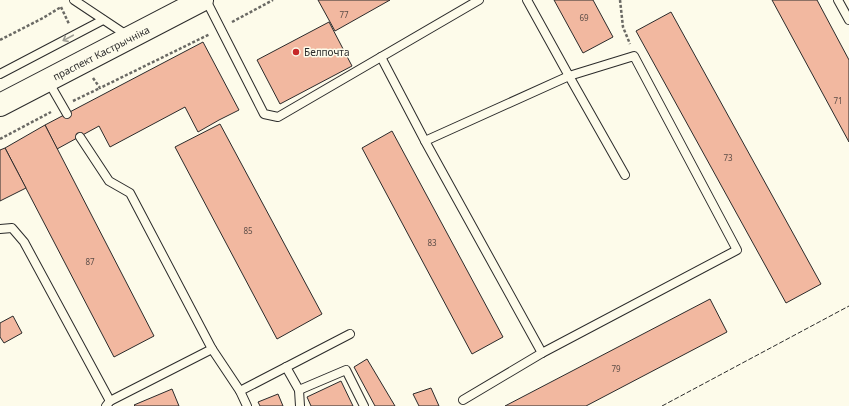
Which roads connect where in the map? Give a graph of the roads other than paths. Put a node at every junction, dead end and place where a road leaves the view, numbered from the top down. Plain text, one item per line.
1 (202, 0) edge
2 (206, 0) edge
3 (479, 0) edge
4 (527, 0) edge
5 (838, 0) edge
6 (70, 2) edge
7 (103, 20) junction
8 (849, 20) edge
9 (130, 38) junction
10 (381, 57) junction
11 (0, 74) edge
12 (569, 76) junction
13 (48, 80) junction
14 (0, 105) edge
15 (67, 114) dead end
16 (80, 137) dead end
17 (426, 141) junction
18 (625, 175) dead end
19 (0, 229) edge
20 (350, 334) dead end
21 (212, 349) junction
22 (542, 353) junction
23 (286, 367) junction
24 (299, 390) junction
25 (240, 391) junction
26 (463, 400) dead end
27 (108, 404) edge
28 (247, 406) edge
29 (300, 406) edge
30 (364, 406) edge

1 - 9 main road, праспект Кастрычніка
2 - 10 lane
3 - 10 lane
4 - 12 lane
5 - 8 lane
6 - 7 lane
7 - 9 lane
7 -> 11 lane
9 - 13 main road, праспект Кастрычніка
10 - 17 lane
12 - 17 lane
12 - 18 lane
12 - 22 lane
13 - 14 main road, праспект Кастрычніка
13 - 15 lane
16 - 21 lane
17 - 22 lane
19 - 27 lane
20 - 23 lane
21 - 25 lane
21 - 27 lane
22 - 26 lane
23 - 24 lane
23 - 25 lane
24 - 29 lane
24 - 30 lane
25 - 28 lane

